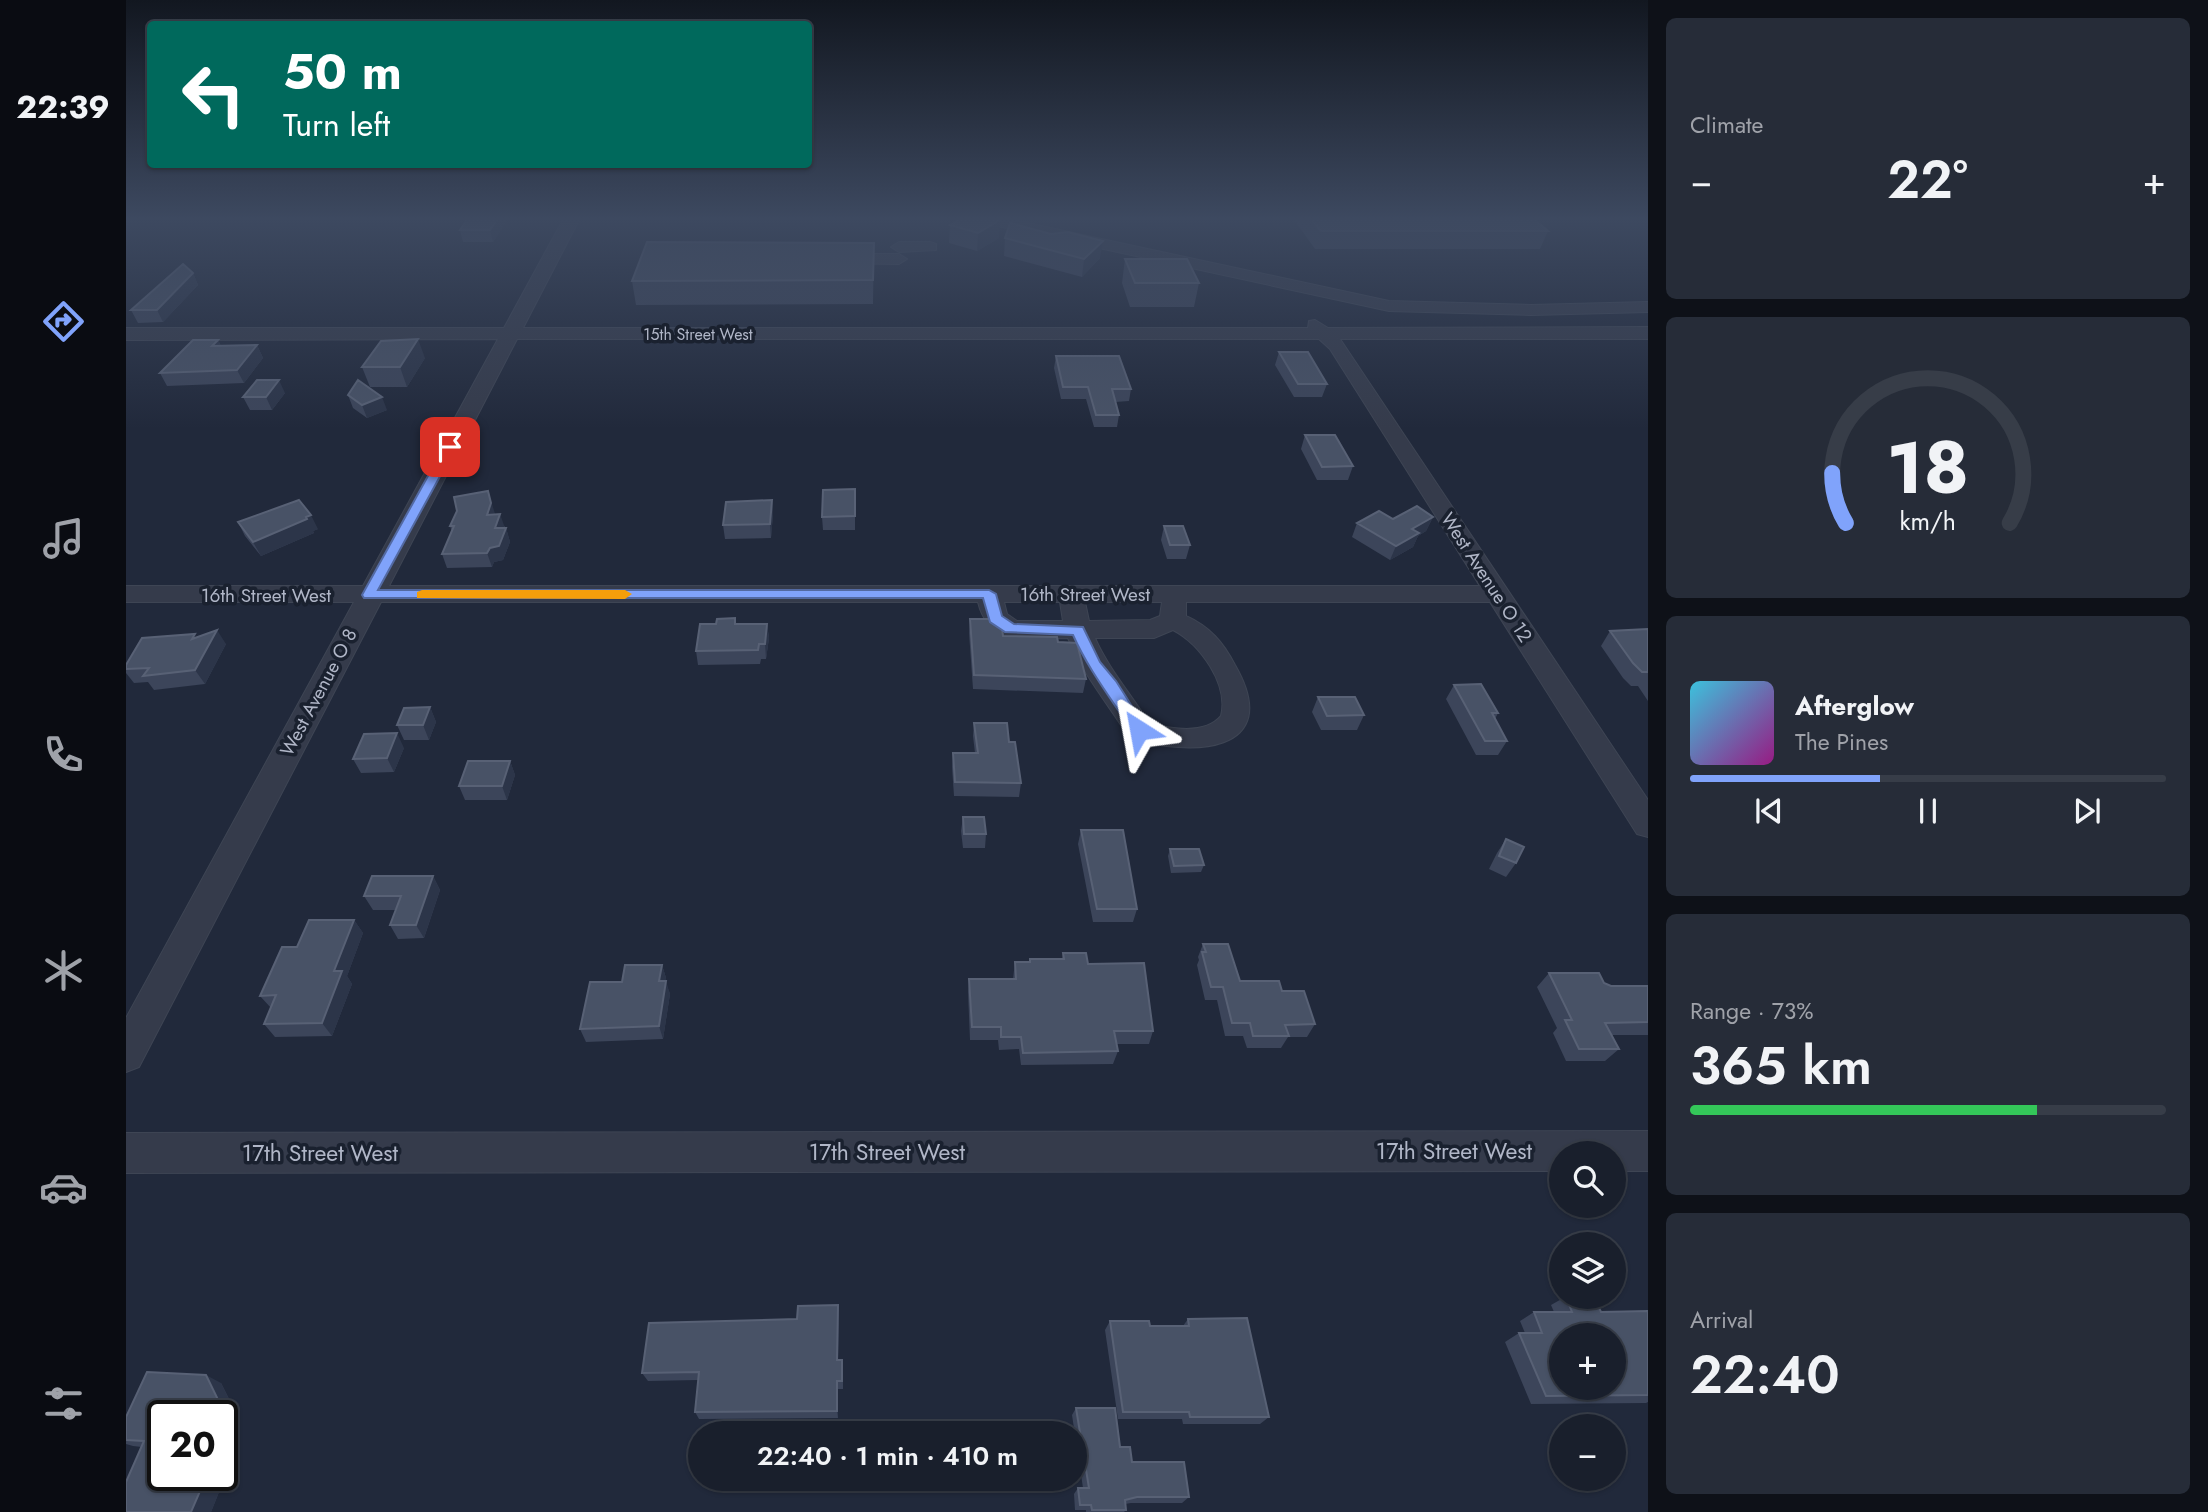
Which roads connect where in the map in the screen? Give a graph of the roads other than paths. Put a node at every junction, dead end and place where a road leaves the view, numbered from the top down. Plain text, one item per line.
1 (536, 289) edge
2 (1291, 289) edge
3 (1302, 289) edge
4 (1353, 299) junction
5 (1648, 307) edge
6 (1316, 326) junction
7 (1648, 333) edge
8 (126, 334) edge
9 (512, 334) junction
10 (126, 594) edge
11 (989, 594) junction
12 (1071, 594) junction
13 (1497, 594) junction
14 (369, 595) junction
15 (1172, 607) junction
16 (1078, 630) junction
17 (1648, 825) edge
18 (126, 1055) edge
19 (1648, 1151) edge
20 (126, 1153) edge

1 - 9 street, West Avenue O 8
2 - 6 street, West Avenue O 12
3 - 4 street
4 - 5 street
4 - 6 street
6 - 7 street, 15th Street West
6 - 9 street, 15th Street West
6 - 13 street, West Avenue O 12
8 - 9 street, 15th Street West
9 - 14 street, West Avenue O 8
10 - 14 street, 16th Street West
11 - 12 street, 16th Street West
11 - 14 street, 16th Street West
11 - 16 street
12 - 15 street, 16th Street West
12 - 16 street
13 - 15 street, 16th Street West
13 - 17 street, West Avenue O 12
14 - 18 street, West Avenue O 8
15 - 16 street
15 - 16 street
19 - 20 street, 17th Street West

